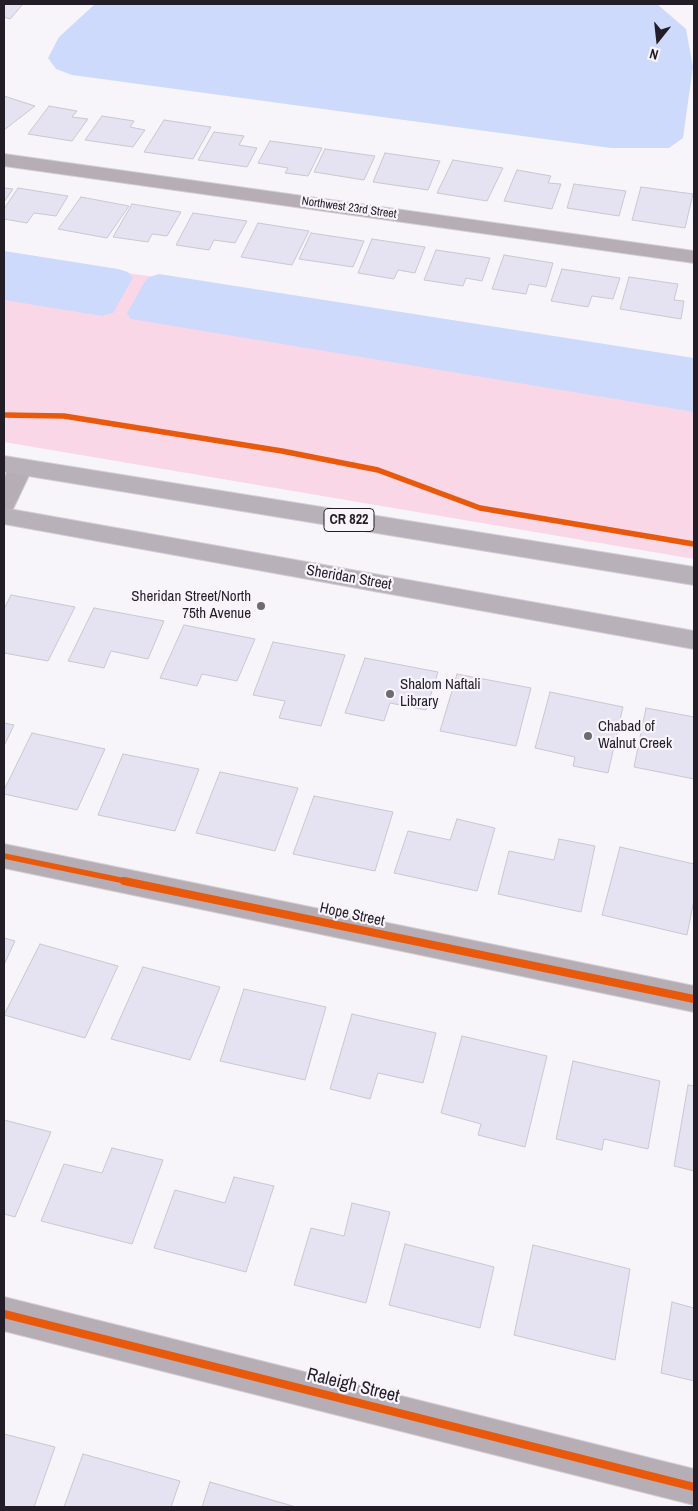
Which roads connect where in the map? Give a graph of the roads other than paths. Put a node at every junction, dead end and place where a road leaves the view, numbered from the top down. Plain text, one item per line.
1 (4, 160) edge
2 (694, 256) edge
3 (12, 466) edge
4 (4, 503) edge
5 (4, 516) edge
6 (694, 576) edge
7 (694, 640) edge
8 (4, 856) edge
9 (694, 999) edge
10 (4, 1314) edge
11 (694, 1487) edge

1 - 2 street, Northwest 23rd Street
3 - 4 street
3 - 6 main road, CR 822
5 - 7 main road, Sheridan Street
8 - 9 street, Hope Street
10 - 11 street, Raleigh Street

